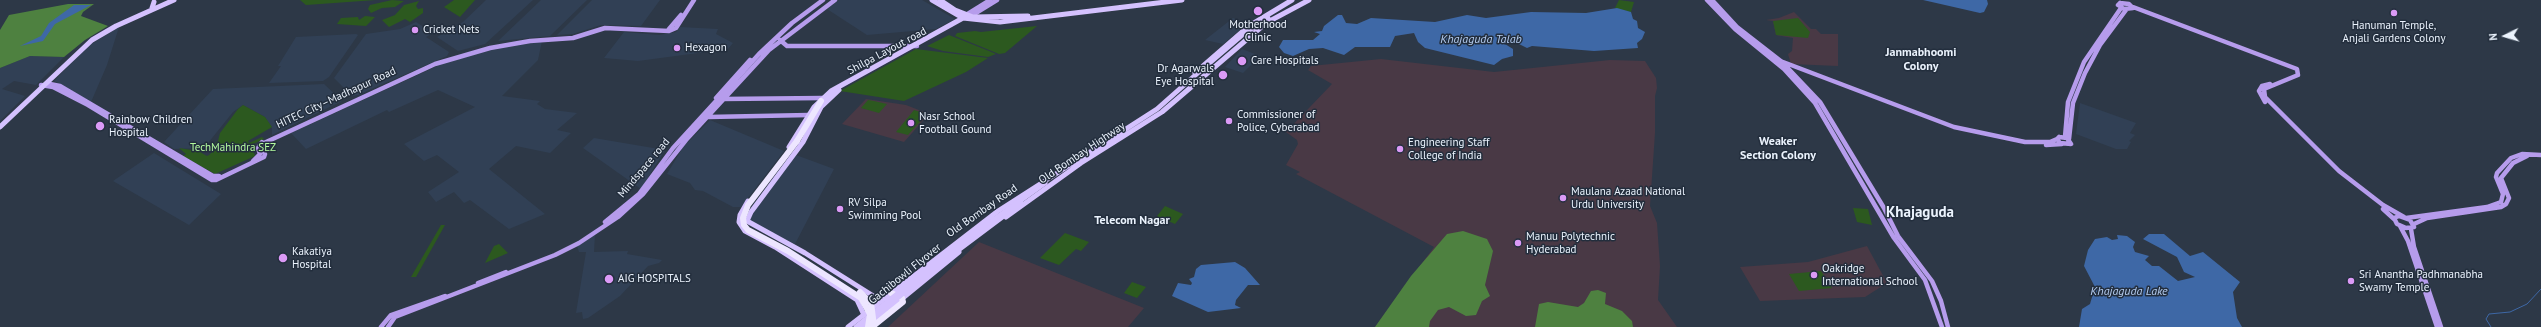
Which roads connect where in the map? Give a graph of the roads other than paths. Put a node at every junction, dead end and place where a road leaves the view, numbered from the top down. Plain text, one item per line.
1 (168, 0) edge
2 (174, 0) edge
3 (693, 0) edge
4 (831, 0) edge
5 (835, 0) edge
6 (932, 0) edge
7 (940, 0) edge
8 (990, 0) edge
9 (997, 0) edge
10 (1170, 0) edge
11 (1182, 0) edge
12 (1292, 0) edge
13 (1309, 0) edge
14 (1707, 0) edge
15 (1712, 0) edge
16 (1303, 1) edge
17 (154, 2) dead end
18 (825, 2) edge
19 (1161, 2) edge
20 (1285, 2) edge
21 (152, 8) junction
22 (823, 8) junction
23 (2121, 8) junction
24 (2132, 8) junction
25 (2126, 10) junction
26 (967, 17) junction
27 (1264, 17) junction
28 (131, 19) junction
29 (1727, 19) junction
30 (1270, 21) junction
31 (669, 30) junction
32 (780, 40) junction
33 (916, 46) junction
34 (1782, 62) junction
35 (2080, 71) junction
36 (1793, 73) junction
37 (2085, 73) junction
38 (1191, 79) junction
39 (851, 80) junction
40 (45, 85) junction
41 (2268, 86) junction
42 (722, 99) junction
43 (822, 102) junction
44 (809, 115) junction
45 (708, 117) junction
46 (1936, 122) junction
47 (0, 123) edge
48 (0, 127) edge
49 (2067, 138) junction
50 (2057, 139) junction
51 (799, 141) junction
52 (2062, 144) junction
53 (2541, 156) edge
54 (189, 163) junction
55 (778, 164) junction
56 (786, 166) junction
57 (1066, 168) junction
58 (774, 170) junction
59 (782, 171) junction
60 (1055, 180) junction
61 (1047, 184) junction
62 (2405, 217) junction
63 (2394, 219) junction
64 (2400, 226) junction
65 (2413, 226) junction
66 (891, 293) junction
67 (885, 298) junction
68 (902, 298) junction
69 (864, 315) junction
70 (381, 327) edge
71 (388, 327) edge
72 (848, 327) edge
73 (856, 327) edge
74 (862, 327) edge
75 (867, 327) edge
76 (873, 327) edge
77 (1942, 327) edge
78 (1948, 327) edge
79 (2437, 327) edge
80 (2442, 327) edge

1 - 21 main road
2 - 28 main road
3 - 31 main road
4 - 18 main road
5 - 22 main road, Mindspace road
6 - 26 main road
7 - 26 main road
8 - 26 main road
9 - 26 main road
10 - 19 main road
11 - 19 main road
12 - 20 main road
13 - 16 main road, Old Bombay Highway
14 - 29 main road
15 - 29 main road
16 - 30 main road, Old Bombay Highway
16 - 38 main road, bridge
17 - 21 main road
18 - 22 main road
18 - 42 main road
19 - 26 main road
20 - 27 main road
21 - 28 main road
22 - 32 main road, Mindspace road
23 - 24 main road
23 - 25 main road
23 - 35 main road
24 - 25 main road
24 - 41 main road
25 - 37 main road
26 - 33 main road, Shilpa Layout road
27 - 30 main road
27 - 38 main road
28 - 40 main road
29 - 34 main road
29 - 77 main road
30 - 60 main road, Old Bombay Highway
31 - 54 main road, HITEC City–Madhapur Road
31 - 54 main road, HITEC City–Madhapur Road
32 - 33 main road
32 - 42 main road, Mindspace road
33 - 39 main road, Shilpa Layout road
34 - 36 main road
34 - 46 main road
35 - 37 main road
35 - 49 main road
36 - 46 main road
36 - 78 main road
37 - 49 main road
38 - 57 main road, Old Bombay Road
39 - 43 main road, Shilpa Layout road
39 - 43 main road, Shilpa Layout road
40 - 47 main road
40 - 48 main road
40 - 54 main road
40 - 54 main road, HITEC City–Madhapur Road
41 - 62 main road
41 - 63 main road
42 - 43 main road
42 - 45 main road, Mindspace road
42 - 70 main road, Mindspace road
43 - 44 main road
43 - 51 highway
43 - 56 main road
44 - 45 main road
44 - 55 main road
45 - 71 main road, Mindspace road
46 - 50 main road
46 - 52 main road
49 - 50 main road
49 - 52 main road
50 - 52 main road
51 - 75 highway, bridge
51 - 76 highway, bridge
53 - 62 main road
53 - 65 main road
55 - 56 main road
55 - 58 main road
56 - 59 main road
57 - 61 main road, Gachibowli Flyover
57 - 66 main road, Old Bombay Road
58 - 59 main road
58 - 69 main road, bridge
59 - 67 main road
60 - 61 main road, Gachibowli Flyover
60 - 68 main road, Old Bombay Highway
61 - 73 main road, Gachibowli Flyover, bridge
61 - 74 main road, Gachibowli Flyover, bridge
62 - 63 main road
62 - 65 main road
63 - 64 main road
64 - 65 main road
64 - 79 main road
65 - 80 main road
66 - 67 main road, Old Bombay Road
66 - 68 highway
67 - 69 main road, Old Bombay Road
68 - 75 main road, Old Bombay Highway
68 - 76 highway
69 - 72 main road, Old Bombay Road

